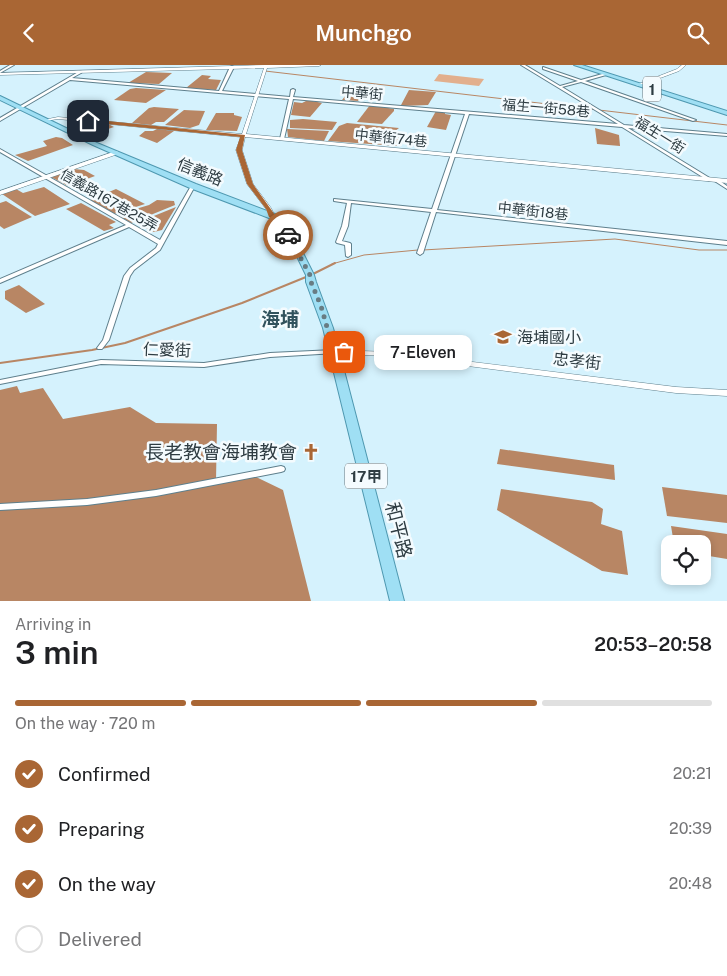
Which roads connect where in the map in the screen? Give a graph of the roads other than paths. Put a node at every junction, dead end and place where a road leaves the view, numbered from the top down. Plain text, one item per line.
1 (12, 65) edge
2 (252, 65) edge
3 (319, 65) edge
4 (523, 65) edge
5 (577, 65) edge
6 (584, 65) edge
7 (684, 65) edge
8 (269, 66) edge
9 (167, 67) edge
10 (232, 67) junction
11 (544, 68) dead end
12 (0, 72) edge
13 (82, 72) junction
14 (605, 74) junction
15 (71, 79) junction
16 (582, 82) junction
17 (640, 84) junction
18 (560, 87) junction
19 (293, 90) dead end
20 (220, 92) junction
21 (256, 95) junction
22 (0, 96) edge
23 (291, 98) junction
24 (25, 106) junction
25 (727, 112) edge
26 (467, 113) junction
27 (0, 119) edge
28 (49, 119) junction
29 (694, 120) dead end
30 (624, 126) junction
31 (727, 135) edge
32 (243, 136) junction
33 (282, 139) junction
34 (0, 151) edge
35 (116, 153) junction
36 (454, 156) junction
37 (46, 177) junction
38 (713, 180) junction
39 (727, 181) edge
40 (193, 186) junction
41 (727, 188) edge
42 (0, 193) edge
43 (336, 200) dead end
44 (349, 202) junction
45 (435, 211) junction
46 (272, 216) junction
47 (129, 225) junction
48 (161, 243) junction
49 (727, 243) edge
50 (421, 251) dead end
51 (348, 255) dead end
52 (0, 281) edge
53 (100, 348) dead end
54 (334, 352) junction
55 (0, 381) edge
56 (727, 393) edge
57 (281, 469) dead end
58 (0, 507) edge
59 (397, 601) edge

1 - 12 street
2 - 9 street
3 - 8 street
4 - 18 street, 福生一街
5 - 14 main road, 1
6 - 17 main road, 1
7 - 17 street
8 - 10 street
8 - 21 street
9 - 10 street
9 - 12 street
9 - 13 street
10 - 20 street
11 - 16 street
12 - 13 street
13 - 15 street
13 - 24 street
14 - 16 street
14 - 17 main road, 1
15 - 20 street, 中華街
15 - 24 street
16 - 18 street
16 - 29 street
17 - 25 main road, 1
18 - 30 street, 福生一街
19 - 23 street
20 - 21 street, 中華街
21 - 23 street, 中華街
21 - 32 street
22 - 24 main road, 信義路 / 17甲
23 - 26 street, 中華街
23 - 33 street
24 - 27 street
24 - 28 main road, 信義路 / 17甲
26 - 30 street, 福生一街58巷
26 - 36 street
28 - 32 street, 中華街74巷
28 - 35 main road, 信義路 / 17甲
30 - 31 street, 福生一街58巷
30 - 38 street, 福生一街
32 - 33 street, 中華街74巷
32 - 46 street
33 - 36 street, 中華街74巷
34 - 37 street, 信義路167巷25弄
35 - 37 street
35 - 40 main road, 信義路 / 17甲
36 - 38 street, 中華街74巷
36 - 45 street
37 - 42 street
37 - 47 street, 信義路167巷25弄
38 - 39 street, 中華街74巷
38 - 41 street, 福生一街
40 - 46 main road, 信義路 / 17甲
40 - 48 street
43 - 44 street, 中華街18巷
44 - 45 street, 中華街18巷
44 - 51 street
45 - 49 street, 中華街18巷
45 - 50 street
46 - 54 main road, 信義路 / 17甲
47 - 48 street, 信義路167巷25弄
47 - 52 street
48 - 53 street
54 - 55 street, 仁愛街
54 - 56 street, 忠孝街
54 - 59 main road, 和平路 / 17甲
57 - 58 street

